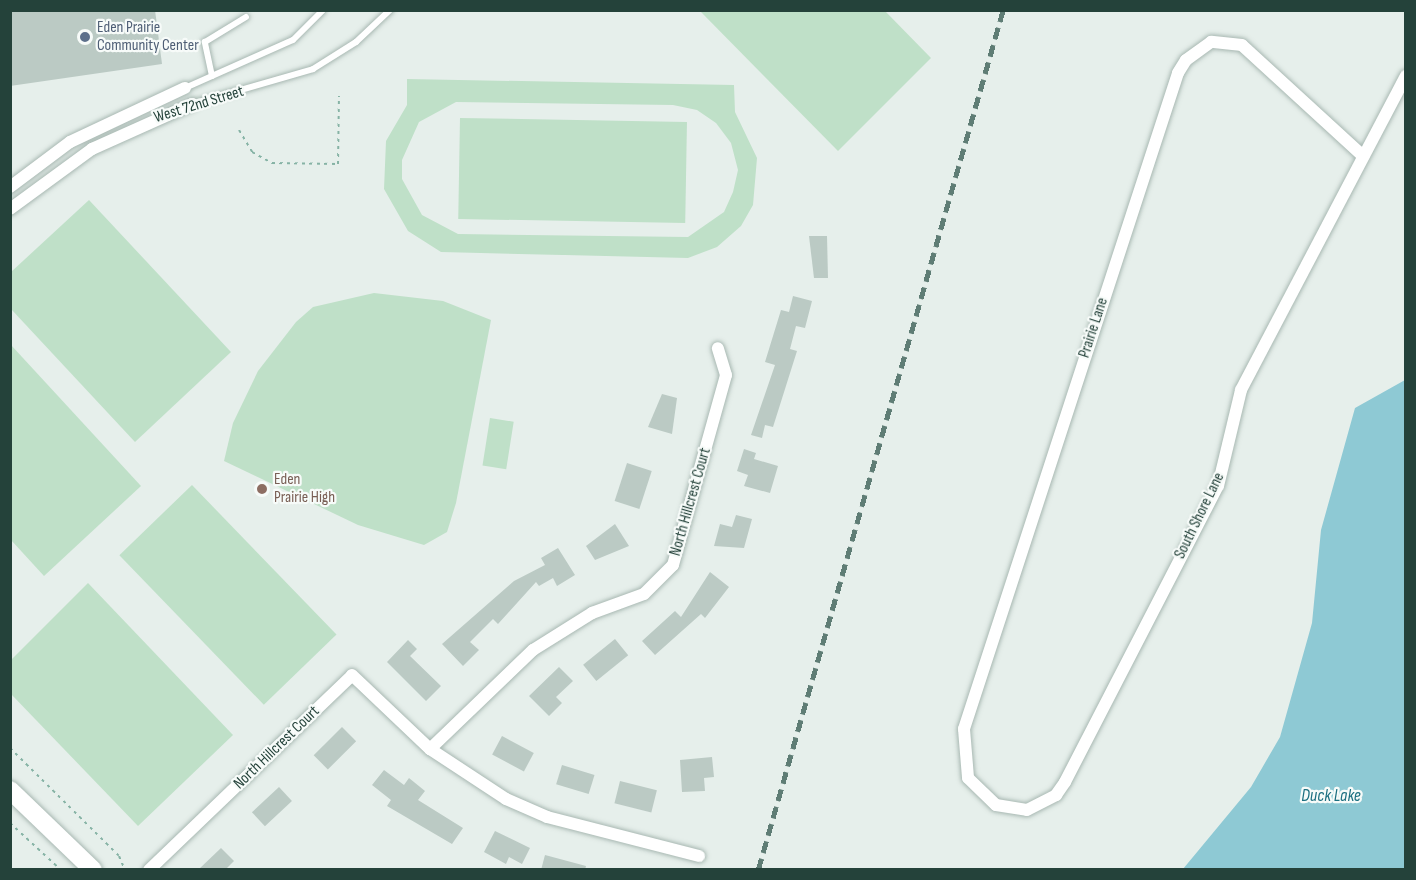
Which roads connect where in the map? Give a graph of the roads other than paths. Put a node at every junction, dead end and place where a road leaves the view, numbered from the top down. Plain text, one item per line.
1 (323, 10) edge
2 (390, 10) edge
3 (246, 17) dead end
4 (212, 76) junction
5 (1406, 76) edge
6 (185, 88) joint
7 (192, 104) joint
8 (1363, 156) junction
9 (10, 187) edge
10 (10, 209) edge
11 (718, 348) dead end
12 (430, 749) junction
13 (10, 790) edge
14 (996, 805) joint
15 (699, 856) dead end
16 (93, 870) edge
17 (149, 870) edge

1 - 4 lane, West 72nd Street
2 - 7 lane, West 72nd Street
3 - 4 lane
4 - 6 lane, West 72nd Street
5 - 8 street, South Shore Lane
6 - 9 street, West 72nd Street
7 - 10 street, West 72nd Street
8 - 14 street, South Shore Lane
8 - 14 street, Prairie Lane
11 - 12 street, North Hillcrest Court
12 - 15 street, North Hillcrest Court
12 - 17 street, North Hillcrest Court
13 - 16 main road

